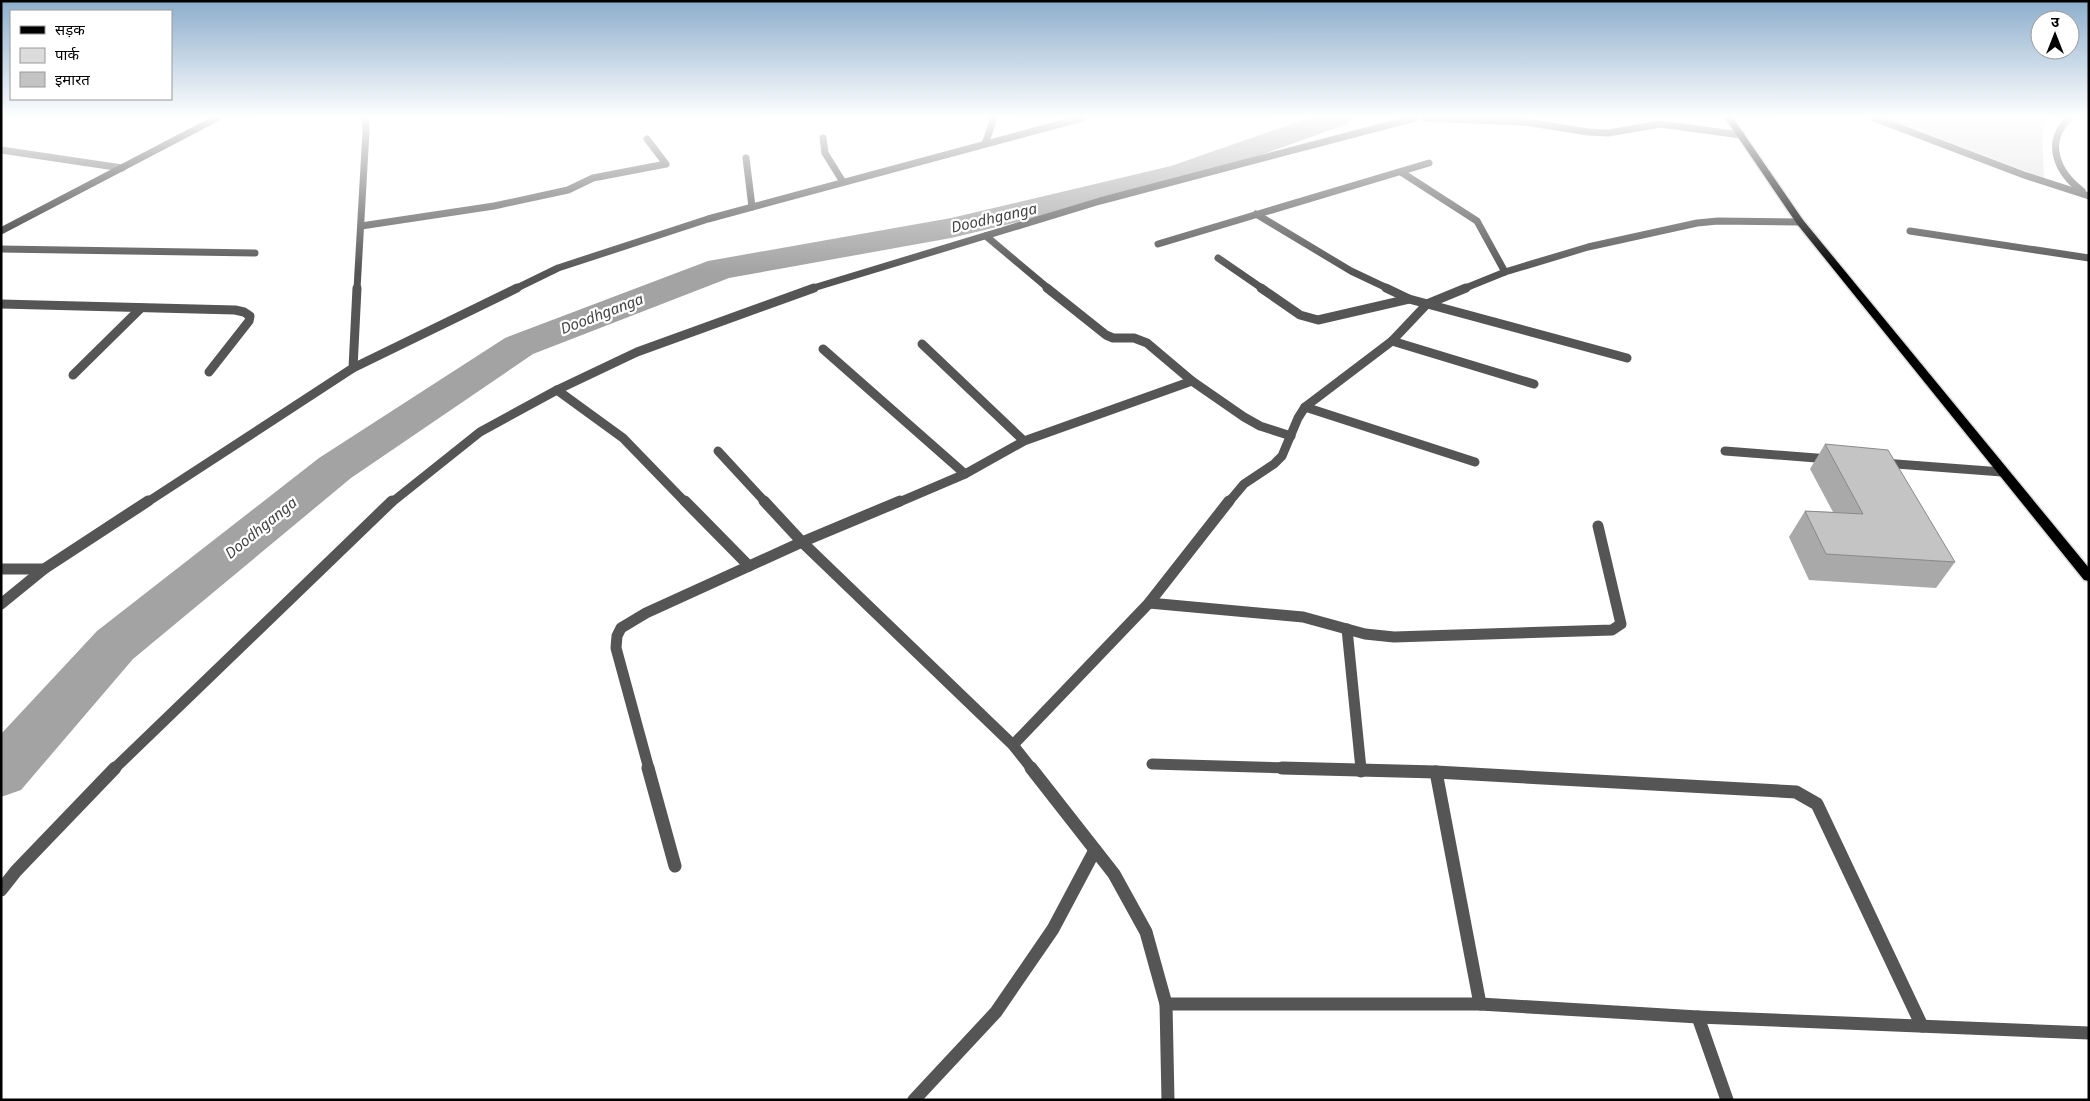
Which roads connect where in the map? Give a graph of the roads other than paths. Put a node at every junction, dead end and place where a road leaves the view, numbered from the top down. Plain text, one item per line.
1 (119, 169) edge
2 (364, 169) edge
3 (638, 169) edge
4 (747, 169) edge
5 (835, 169) edge
6 (890, 169) edge
7 (1221, 169) edge
8 (1409, 169) edge
9 (1765, 169) edge
10 (2012, 169) edge
11 (2063, 169) edge
12 (1401, 172) junction
13 (843, 182) junction
14 (2089, 196) edge
15 (752, 207) junction
16 (1256, 214) junction
17 (1800, 222) junction
18 (361, 226) junction
19 (1, 231) edge
20 (1910, 231) dead end
21 (986, 236) junction
22 (1158, 244) dead end
23 (1, 249) edge
24 (255, 253) dead end
25 (1218, 258) dead end
26 (2089, 258) edge
27 (1506, 272) junction
28 (1409, 299) junction
29 (1, 304) edge
30 (1426, 304) junction
31 (141, 308) junction
32 (1392, 341) junction
33 (922, 344) dead end
34 (823, 349) dead end
35 (1627, 358) dead end
36 (352, 368) junction
37 (209, 372) dead end
38 (73, 375) dead end
39 (1192, 381) junction
40 (1534, 384) dead end
41 (556, 390) junction
42 (1305, 407) junction
43 (1291, 436) junction
44 (1024, 441) junction
45 (718, 451) dead end
46 (1725, 451) dead end
47 (1844, 460) edge
48 (1475, 462) dead end
49 (1874, 462) edge
50 (2002, 472) junction
51 (965, 474) junction
52 (1598, 526) dead end
53 (802, 542) junction
54 (749, 566) junction
55 (44, 569) junction
56 (1, 570) edge
57 (2089, 577) edge
58 (1149, 603) junction
59 (1, 604) edge
60 (1347, 629) junction
61 (1014, 745) junction
62 (1152, 764) dead end
63 (1361, 771) junction
64 (1436, 772) junction
65 (1096, 850) junction
66 (675, 866) dead end
67 (1, 890) edge
68 (1166, 1004) junction
69 (1480, 1004) junction
70 (1698, 1017) junction
71 (1922, 1026) junction
72 (2089, 1033) edge
73 (914, 1100) edge
74 (1168, 1100) edge
75 (1726, 1100) edge

1 - 19 main road
2 - 18 street
3 - 18 street
4 - 15 street
5 - 13 street
6 - 13 street
7 - 21 street
8 - 12 street
9 - 17 main road
10 - 14 street
11 - 14 street
12 - 16 street
12 - 27 street
13 - 15 street
15 - 36 street
16 - 22 street
16 - 28 street
17 - 27 street
17 - 50 main road
18 - 36 street
20 - 26 street
21 - 39 street
21 - 41 street
23 - 24 street
25 - 28 street
27 - 30 street
28 - 30 street
29 - 31 street
30 - 32 street
30 - 35 street
31 - 37 street
31 - 38 street
32 - 40 street
32 - 42 street
33 - 44 street
34 - 51 street
36 - 55 street
39 - 43 street
39 - 44 street
41 - 54 street
41 - 67 street
42 - 43 street
42 - 48 street
43 - 58 street
44 - 51 street
45 - 53 street
46 - 47 street
49 - 50 street
50 - 57 main road
51 - 53 street
52 - 60 street
53 - 54 street
53 - 61 street
54 - 66 street
55 - 56 street
55 - 59 street
58 - 60 street
58 - 61 street
60 - 63 street
61 - 65 street
62 - 63 street
63 - 64 street
64 - 69 street
64 - 71 street
65 - 68 street
65 - 73 street
68 - 69 street
68 - 74 street
69 - 70 street
70 - 71 street
70 - 75 street
71 - 72 street

